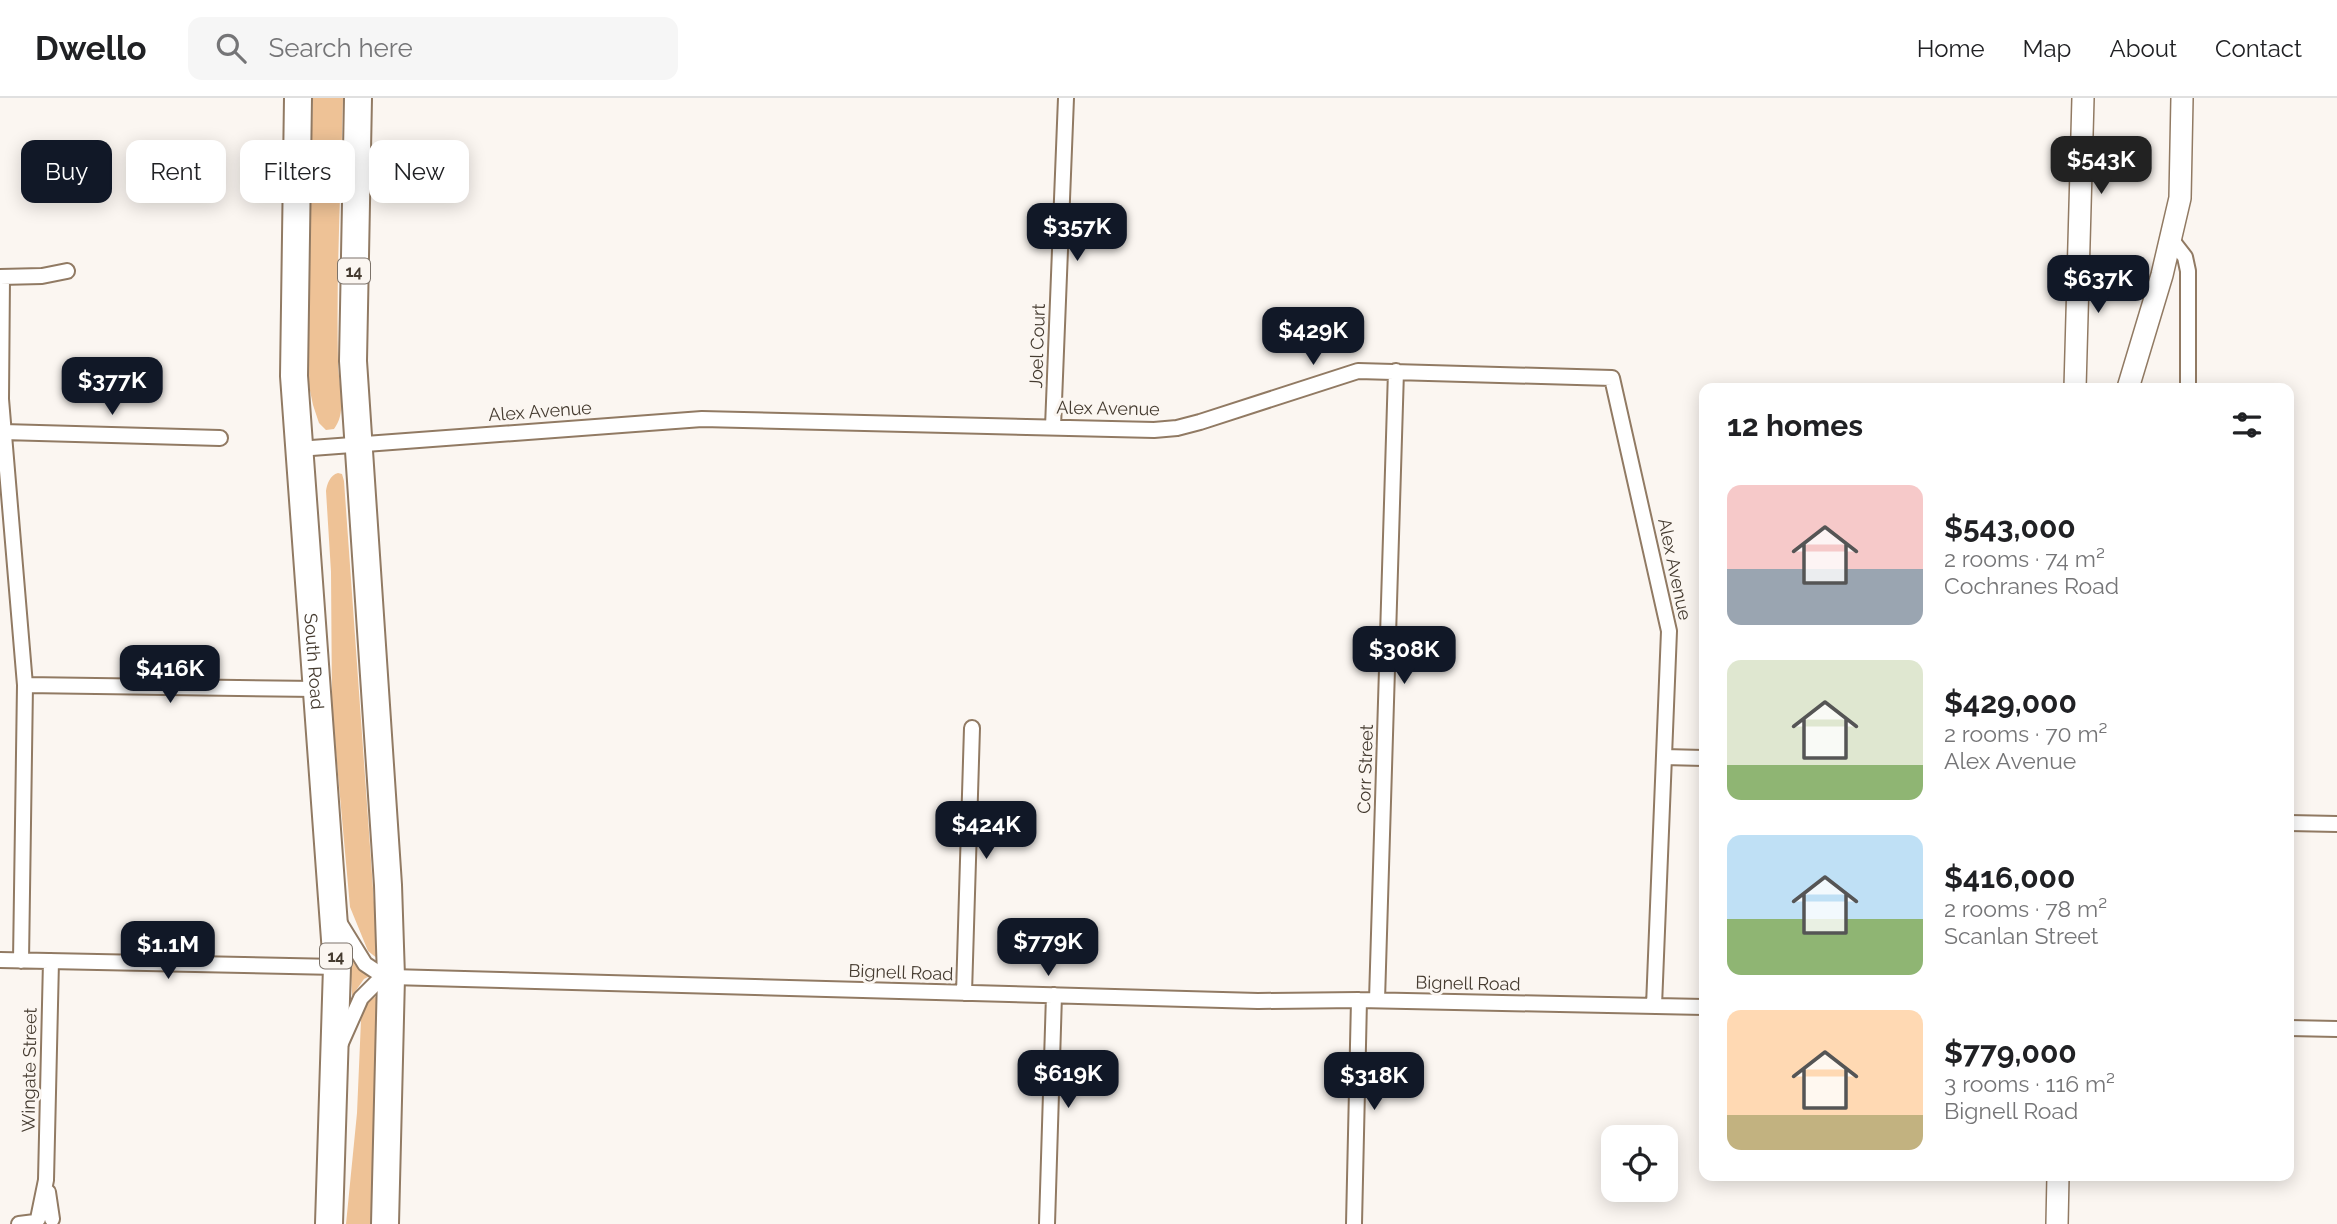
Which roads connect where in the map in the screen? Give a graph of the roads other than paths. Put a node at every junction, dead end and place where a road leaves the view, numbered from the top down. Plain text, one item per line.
1 (298, 98) edge
2 (358, 98) edge
3 (1066, 98) edge
4 (2083, 98) edge
5 (2182, 98) edge
6 (2171, 239) junction
7 (67, 271) dead end
8 (1, 277) edge
9 (1396, 371) junction
10 (2075, 383) edge
11 (2130, 383) edge
12 (2188, 383) edge
13 (1053, 427) junction
14 (3, 432) junction
15 (220, 438) dead end
16 (358, 444) junction
17 (298, 449) junction
18 (25, 685) junction
19 (316, 689) junction
20 (972, 728) dead end
21 (1664, 757) junction
22 (1699, 758) edge
23 (2294, 824) edge
24 (2337, 824) edge
25 (333, 912) junction
26 (0, 960) edge
27 (21, 961) junction
28 (51, 961) junction
29 (337, 967) junction
30 (387, 977) junction
31 (964, 993) junction
32 (1054, 995) junction
33 (1359, 999) junction
34 (1377, 1000) junction
35 (1654, 1006) junction
36 (1699, 1007) edge
37 (2294, 1028) edge
38 (2337, 1029) edge
39 (335, 1054) junction
40 (2058, 1181) edge
41 (48, 1222) edge
42 (19, 1224) edge
43 (329, 1224) edge
44 (385, 1224) edge
45 (1047, 1224) edge
46 (1354, 1224) edge
47 (2057, 1224) edge

1 - 17 highway, South Road / 14
2 - 16 highway, 14
3 - 13 street, Joel Court
4 - 10 street
5 - 6 street
6 - 11 street
6 - 12 street
7 - 8 street
8 - 14 street
9 - 13 street, Alex Avenue
9 - 21 street, Alex Avenue
9 - 34 street, Corr Street
13 - 16 street, Alex Avenue
14 - 15 street
14 - 18 street
16 - 17 street, Alex Avenue
16 - 30 highway, 14
17 - 19 highway, South Road / 14
18 - 19 street
18 - 27 street
19 - 25 highway, South Road / 14
20 - 31 street
21 - 22 street
21 - 35 street, Alex Avenue
23 - 24 street
25 - 29 highway, South Road / 14
25 - 30 street
26 - 27 street
27 - 28 street
28 - 29 street
28 - 41 street, Wingate Street
29 - 39 highway, South Road / 14
30 - 31 street, Bignell Road
30 - 39 street
30 - 44 highway, 14
31 - 32 street, Bignell Road
32 - 33 street, Bignell Road
32 - 45 street
33 - 34 street, Bignell Road
33 - 46 street
34 - 35 street, Bignell Road
35 - 36 street, Bignell Road
37 - 38 street
39 - 43 highway, South Road / 14
40 - 47 street
41 - 42 street

